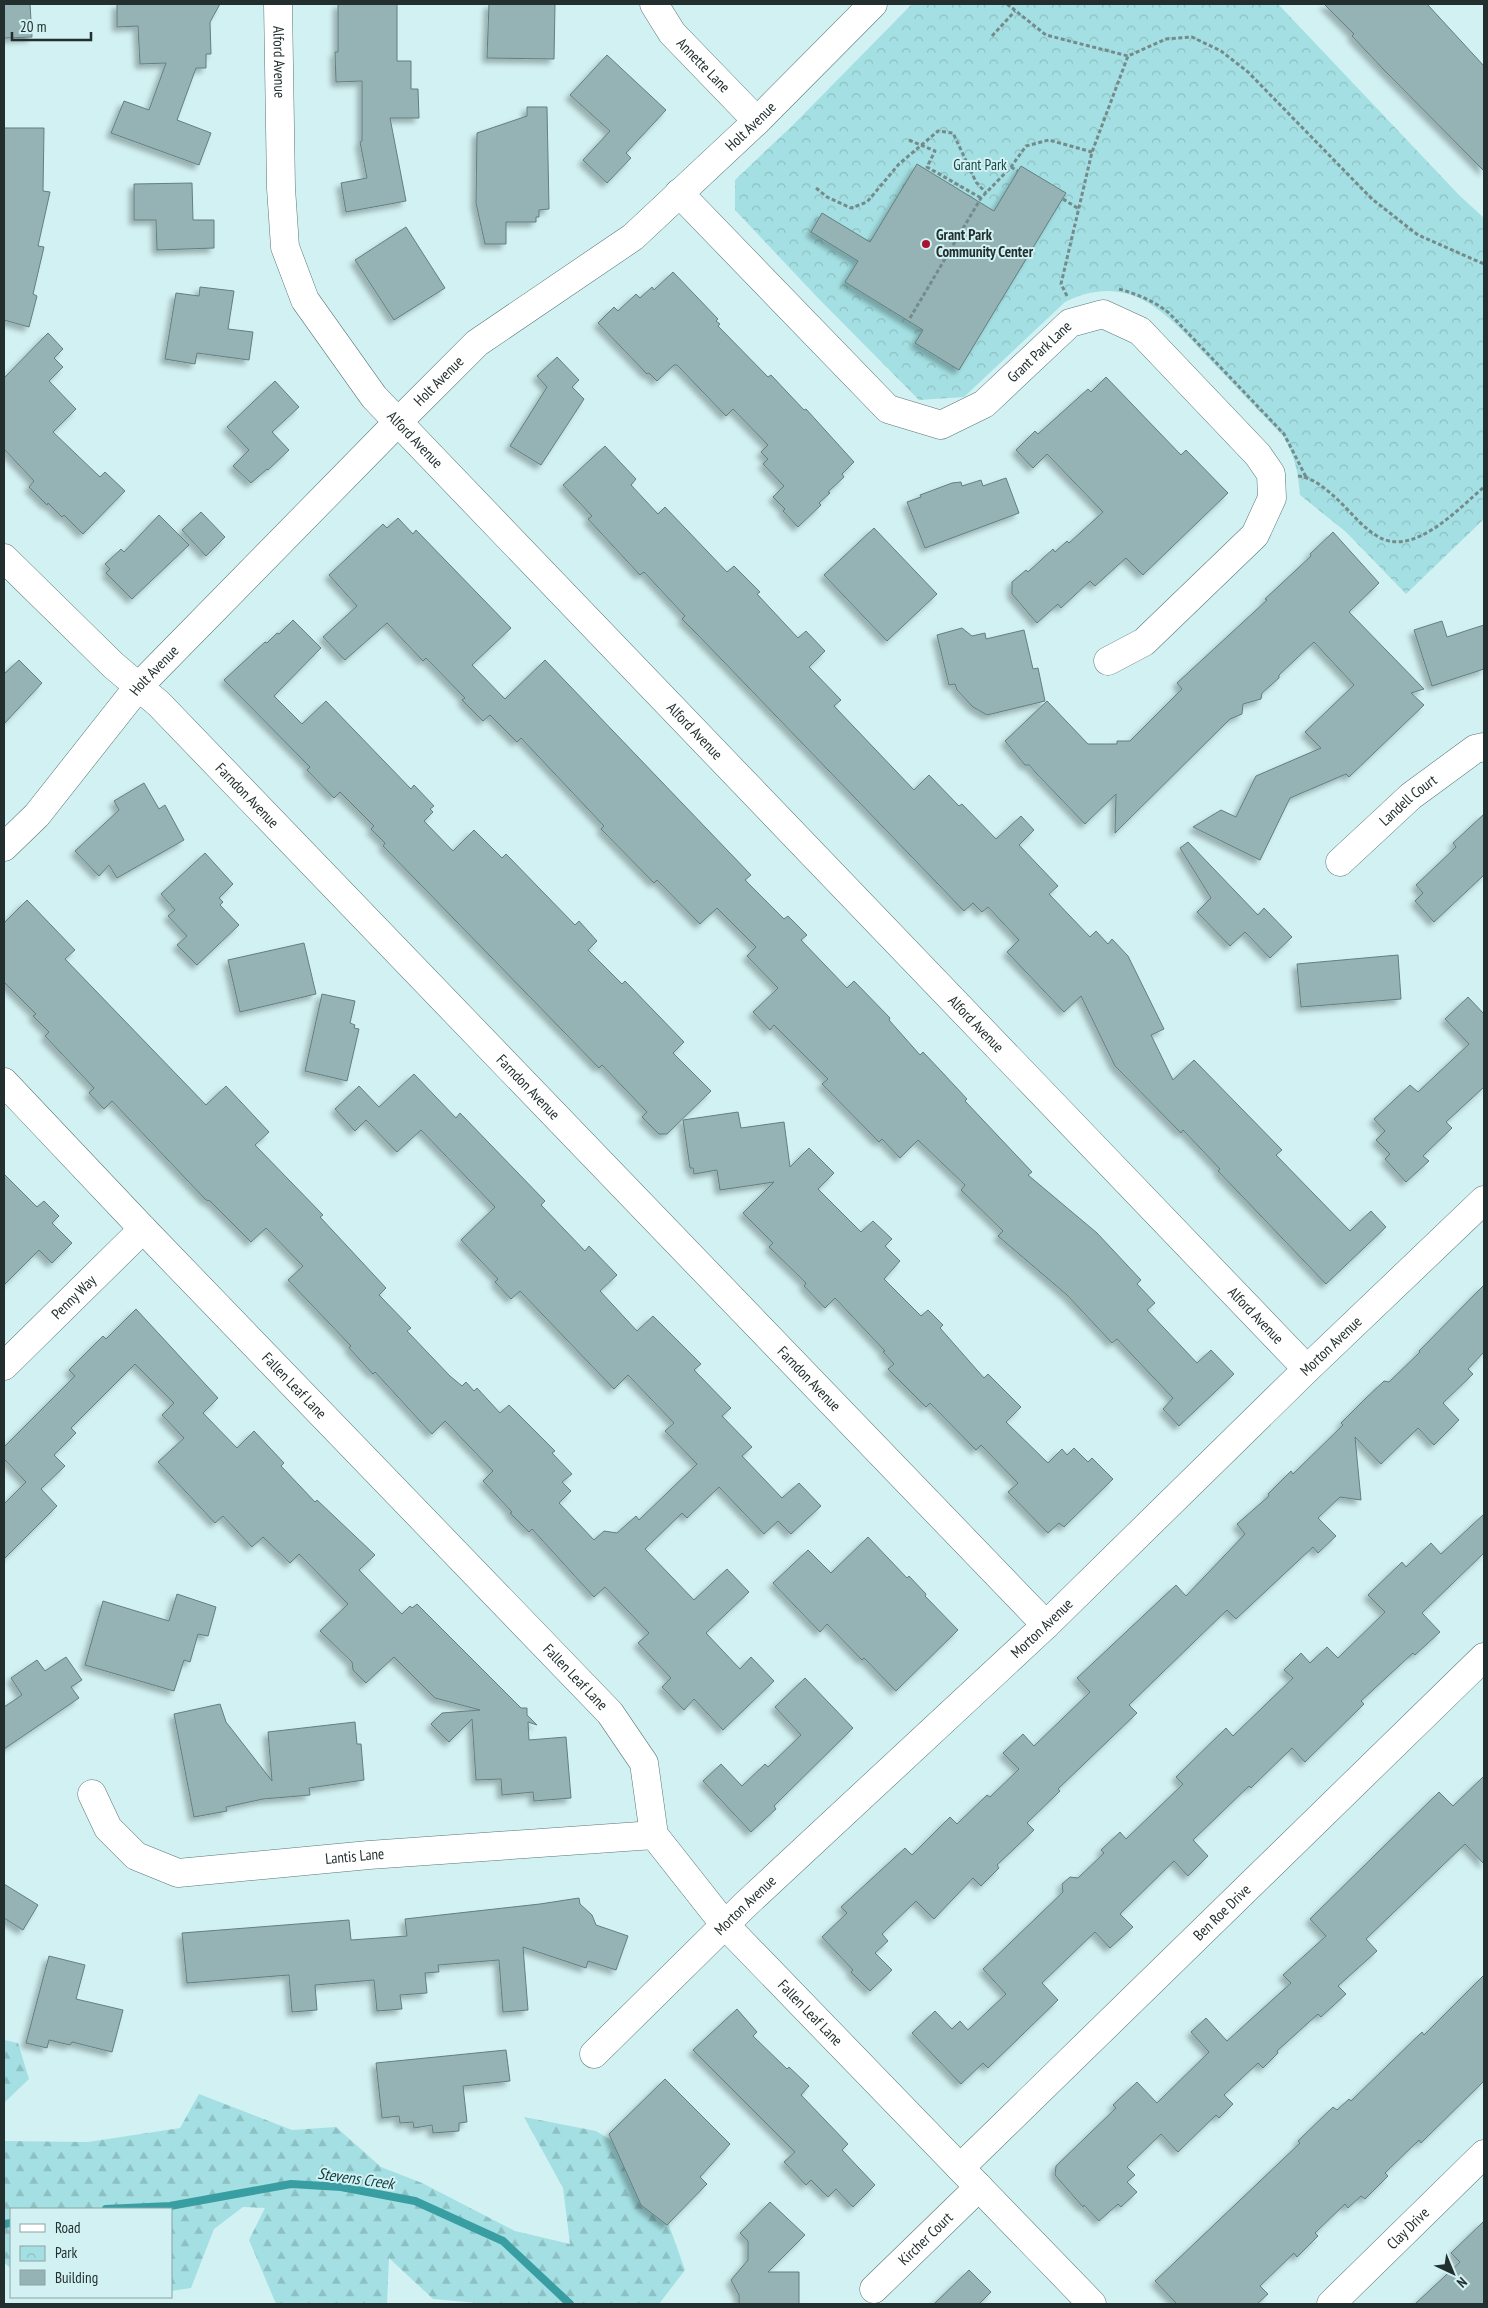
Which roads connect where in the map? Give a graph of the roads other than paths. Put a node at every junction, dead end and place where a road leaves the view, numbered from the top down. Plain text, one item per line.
1 (278, 4) edge
2 (654, 4) edge
3 (873, 4) edge
4 (757, 121) junction
5 (680, 194) junction
6 (397, 423) junction
7 (4, 558) edge
8 (1108, 661) dead end
9 (138, 687) junction
10 (1484, 748) edge
11 (4, 847) edge
12 (1340, 862) dead end
13 (4, 1082) edge
14 (1484, 1200) edge
15 (143, 1229) junction
16 (4, 1366) edge
17 (1307, 1369) junction
18 (1046, 1625) junction
19 (1484, 1657) edge
20 (92, 1794) dead end
21 (654, 1835) junction
22 (725, 1925) junction
23 (594, 2054) dead end
24 (1484, 2154) edge
25 (960, 2168) junction
26 (979, 2187) junction
27 (874, 2289) dead end
28 (1092, 2304) edge
29 (1330, 2304) edge

1 - 6 street, Alford Avenue
2 - 4 street, Annette Lane
3 - 4 street, Holt Avenue
4 - 5 street, Holt Avenue
5 - 6 street, Holt Avenue
5 - 8 street, Grant Park Lane
6 - 9 street, Holt Avenue
6 - 17 street, Alford Avenue
7 - 9 street, Farndon Avenue
9 - 11 street, Holt Avenue
9 - 18 street, Farndon Avenue
10 - 12 street, Landell Court
13 - 15 street, Fallen Leaf Lane
14 - 17 street, Morton Avenue
15 - 16 street, Penny Way
15 - 21 street, Fallen Leaf Lane
17 - 18 street, Morton Avenue
18 - 22 street, Morton Avenue
19 - 25 street, Ben Roe Drive
20 - 21 street, Lantis Lane
21 - 22 street, Fallen Leaf Lane
22 - 23 street, Morton Avenue
22 - 25 street, Fallen Leaf Lane
24 - 29 street, Clay Drive
25 - 26 street, Fallen Leaf Lane
26 - 27 street, Kircher Court
26 - 28 street, Fallen Leaf Lane

